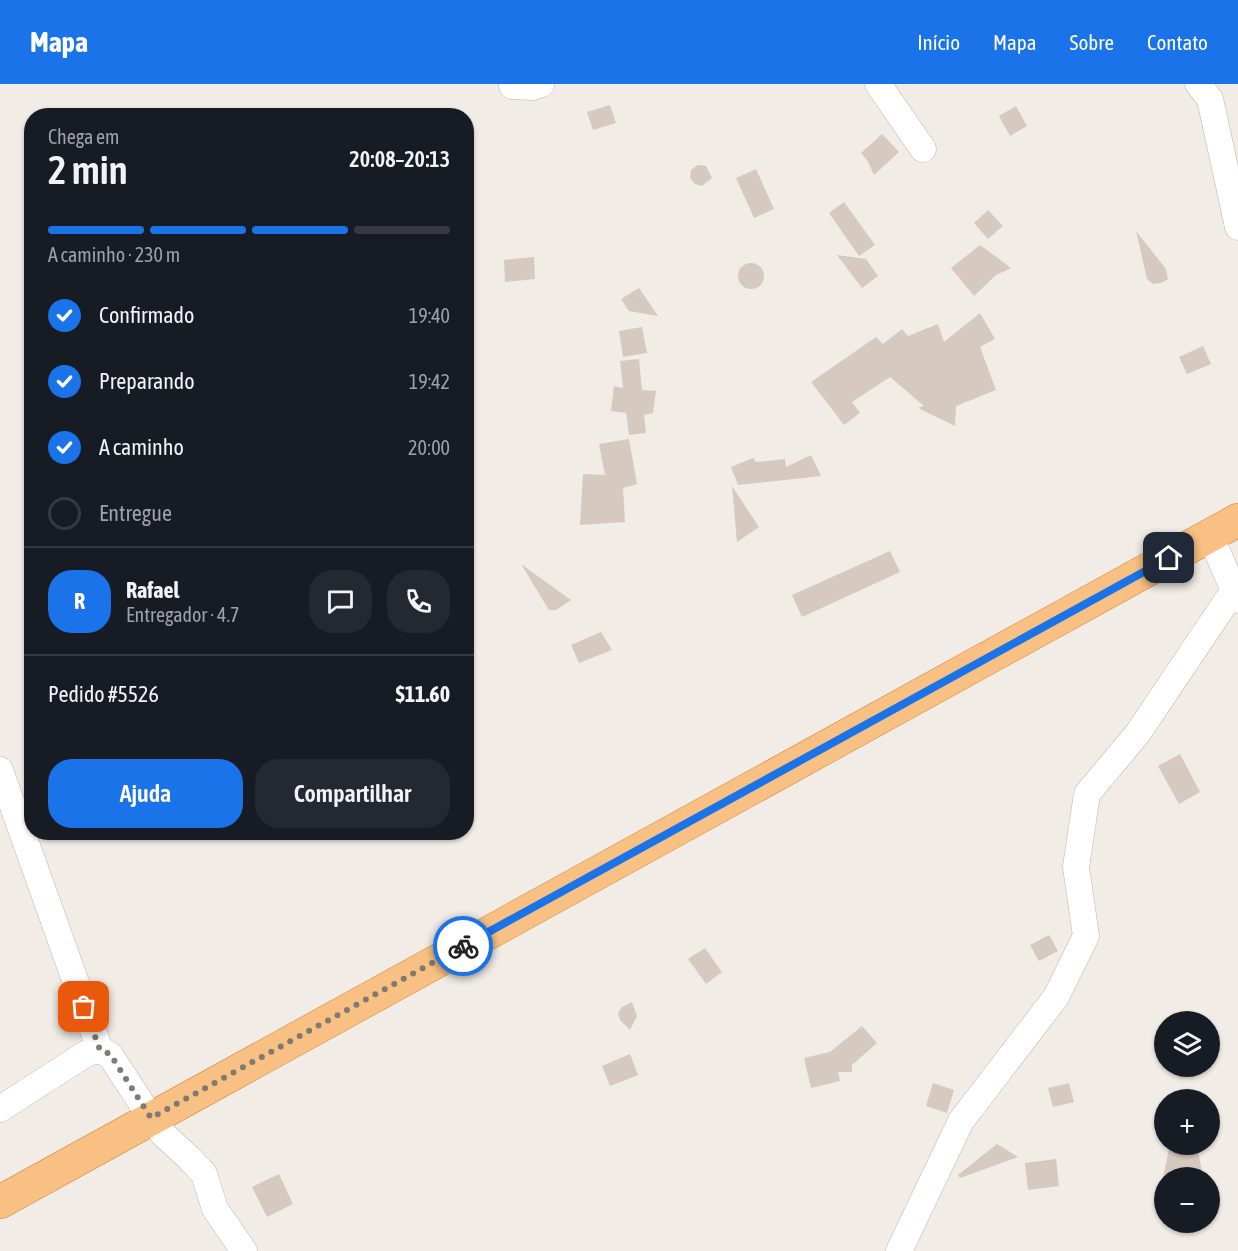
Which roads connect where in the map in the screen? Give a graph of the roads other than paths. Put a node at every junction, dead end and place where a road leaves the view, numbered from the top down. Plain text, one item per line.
1 (541, 84) edge
2 (878, 84) edge
3 (1198, 84) edge
4 (512, 86) dead end
5 (923, 149) dead end
6 (1238, 227) edge
7 (1224, 527) edge
8 (1236, 595) edge
9 (0, 770) edge
10 (24, 837) edge
11 (25, 840) edge
12 (100, 1050) junction
13 (0, 1109) edge
14 (151, 1118) junction
15 (0, 1202) edge
16 (244, 1251) edge
17 (899, 1251) edge

1 - 4 street
2 - 5 street
3 - 6 street
7 - 8 street
7 - 14 highway
8 - 17 street
9 - 10 street
11 - 12 street
12 - 13 street
12 - 14 street
14 - 15 highway
14 - 16 street

